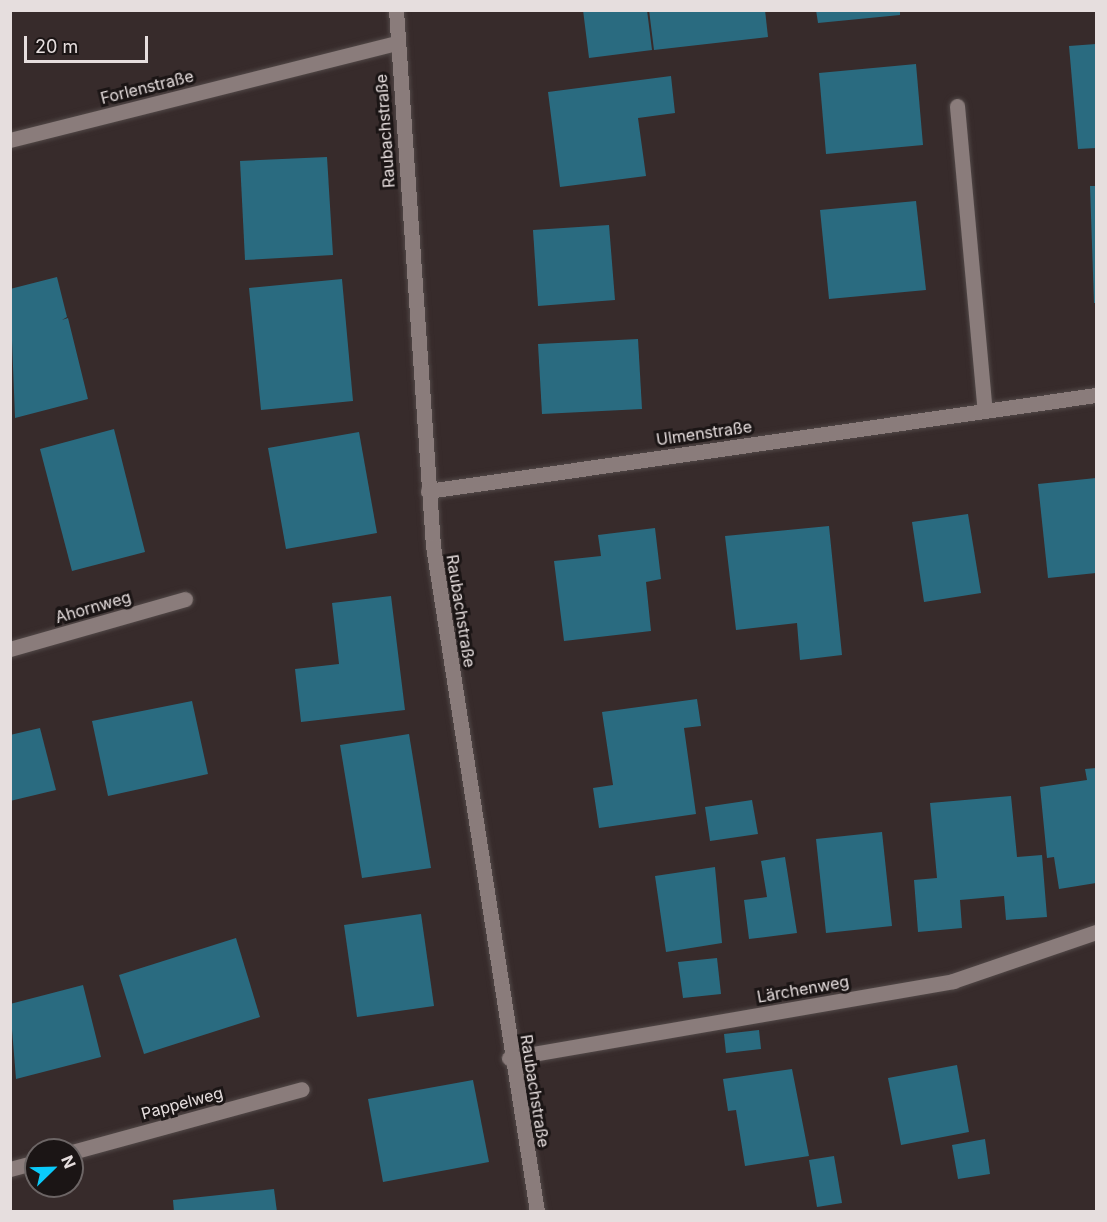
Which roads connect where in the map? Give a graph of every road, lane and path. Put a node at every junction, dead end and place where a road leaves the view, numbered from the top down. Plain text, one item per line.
1 (396, 10) edge
2 (397, 43) junction
3 (957, 106) dead end
4 (10, 140) edge
5 (1096, 395) edge
6 (985, 411) junction
7 (428, 491) junction
8 (185, 599) dead end
9 (10, 649) edge
10 (1096, 932) edge
11 (509, 1058) junction
12 (302, 1089) dead end
13 (84, 1149) edge
14 (537, 1212) edge

1 - 2 street, Raubachstraße
2 - 4 street, Forlenstraße
2 - 7 street, Raubachstraße
3 - 6 street
5 - 6 street, Ulmenstraße
6 - 7 street, Ulmenstraße
7 - 11 street, Raubachstraße
8 - 9 street, Ahornweg
10 - 11 street, Lärchenweg
11 - 14 street, Raubachstraße
12 - 13 street, Pappelweg

